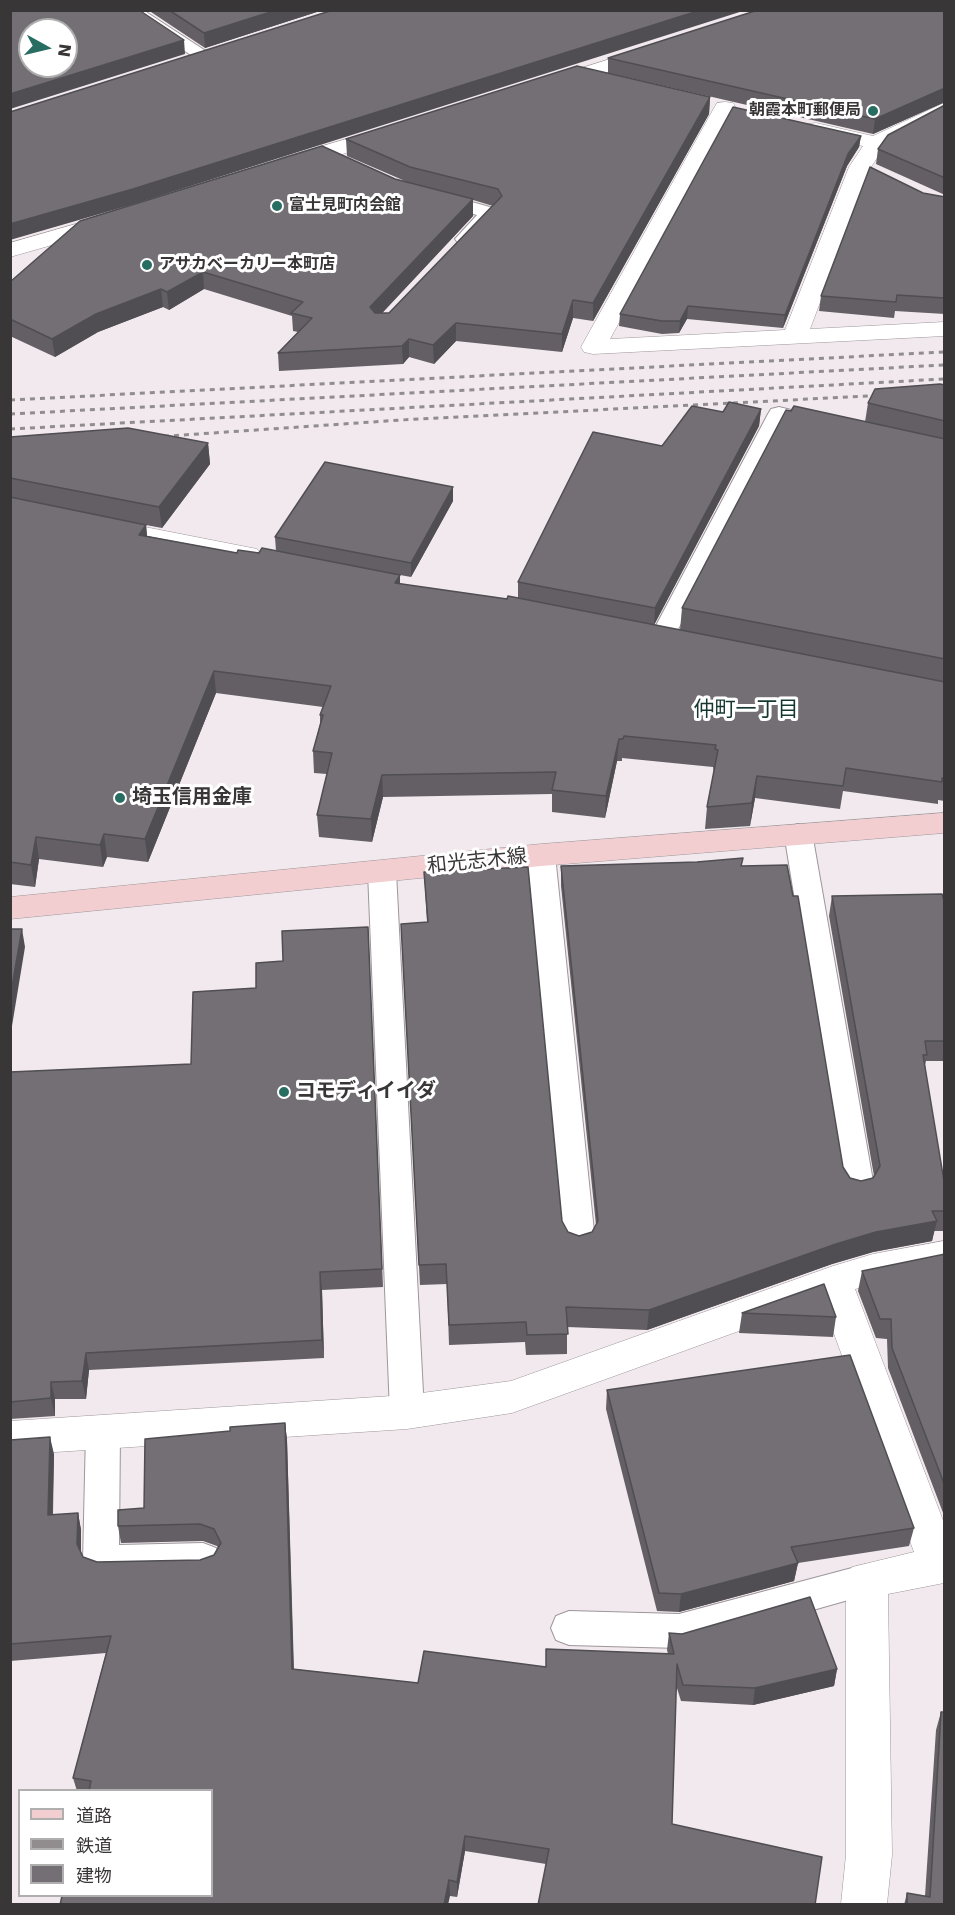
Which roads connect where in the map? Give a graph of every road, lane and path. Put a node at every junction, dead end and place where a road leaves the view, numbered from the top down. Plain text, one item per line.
1 (130, 10) edge
2 (667, 46) edge
3 (229, 50) edge
4 (206, 57) junction
5 (185, 64) edge
6 (579, 75) junction
7 (624, 85) edge
8 (533, 89) edge
9 (945, 109) edge
10 (748, 113) edge
11 (795, 124) edge
12 (409, 127) edge
13 (876, 143) junction
14 (321, 153) junction
15 (352, 167) edge
16 (266, 171) edge
17 (414, 193) edge
18 (132, 214) edge
19 (10, 250) edge
20 (448, 256) edge
21 (945, 328) edge
22 (795, 336) junction
23 (845, 429) edge
24 (79, 523) edge
25 (275, 561) edge
26 (663, 636) edge
27 (945, 823) edge
28 (798, 833) junction
29 (541, 855) junction
30 (382, 872) junction
31 (10, 908) edge
32 (858, 1187) edge
33 (579, 1241) edge
34 (945, 1256) edge
35 (833, 1281) junction
36 (407, 1412) junction
37 (103, 1432) junction
38 (10, 1438) edge
39 (203, 1559) edge
40 (942, 1565) edge
41 (867, 1580) junction
42 (569, 1628) dead end
43 (864, 1905) edge

1 - 4 lane
2 - 6 street
3 - 4 street
4 - 5 street
6 - 7 street
6 - 8 street
9 - 13 street
10 - 22 street
11 - 13 street
12 - 14 street
13 - 22 street
14 - 15 lane
14 - 16 street
17 - 20 lane
18 - 19 street
21 - 22 street
23 - 26 lane
24 - 25 street
27 - 28 main road, 和光志木線
28 - 29 main road, 和光志木線
28 - 32 lane
29 - 30 main road, 和光志木線
29 - 33 lane
30 - 31 main road, 和光志木線
30 - 36 lane
34 - 35 street
35 - 36 street
35 - 40 street
36 - 37 street
37 - 38 street
37 - 39 lane
40 - 41 street
41 - 42 lane
41 - 43 street

